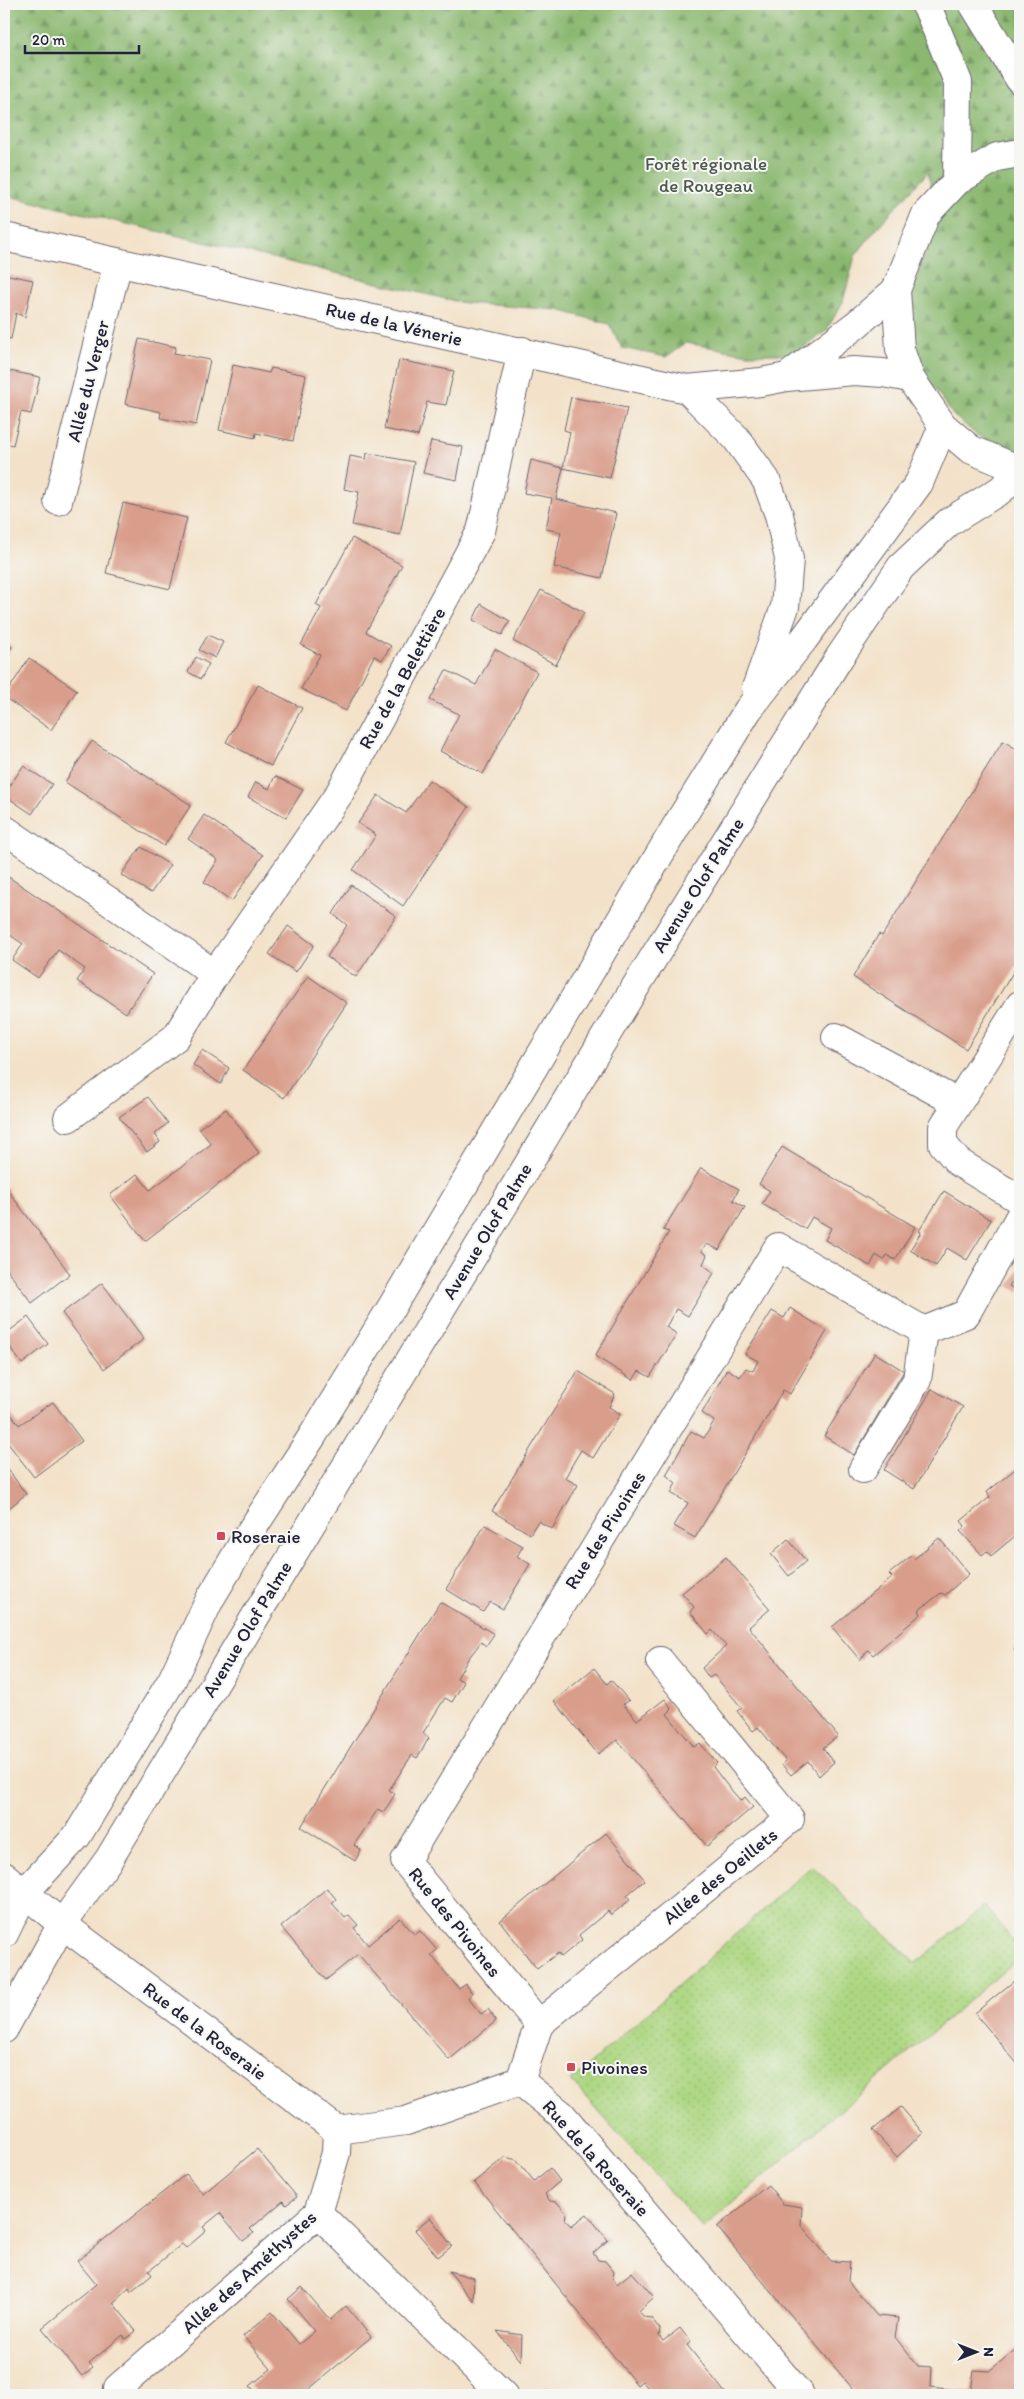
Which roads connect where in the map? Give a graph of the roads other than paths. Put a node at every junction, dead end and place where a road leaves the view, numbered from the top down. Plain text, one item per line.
1 (924, 4) edge
2 (973, 4) edge
3 (1020, 80) edge
4 (1020, 153) edge
5 (956, 181) junction
6 (4, 237) edge
7 (118, 262) junction
8 (896, 290) junction
9 (522, 352) junction
10 (787, 376) junction
11 (910, 378) junction
12 (686, 389) junction
13 (943, 426) junction
14 (1020, 470) edge
15 (1020, 475) edge
16 (58, 500) dead end
17 (748, 710) junction
18 (4, 829) edge
19 (215, 974) junction
20 (1020, 1005) edge
21 (836, 1038) dead end
22 (958, 1103) junction
23 (68, 1118) dead end
24 (1020, 1200) edge
25 (1020, 1216) edge
26 (924, 1331) junction
27 (863, 1469) dead end
28 (660, 1661) dead end
29 (14, 1885) edge
30 (62, 1924) junction
31 (4, 1934) edge
32 (539, 2024) junction
33 (4, 2029) edge
34 (520, 2081) junction
35 (337, 2130) junction
36 (318, 2213) junction
37 (118, 2388) dead end
38 (503, 2395) edge
39 (800, 2395) edge

1 - 5 street
2 - 3 street
4 - 5 street
5 - 8 street
6 - 7 street, Rue de la Vénerie
7 - 9 street, Rue de la Vénerie
7 - 16 street, Allée du Verger
8 - 10 street, Rue de la Vénerie
8 - 11 street
9 - 12 street, Rue de la Vénerie
9 - 19 street, Rue de la Belettière
10 - 11 street, Rue de la Vénerie
10 - 12 street, Rue de la Vénerie
11 - 13 street
12 - 17 street
13 - 14 street
13 - 17 street, Avenue Olof Palme
15 - 30 street, Avenue Olof Palme
17 - 29 street, Avenue Olof Palme
18 - 19 street
19 - 23 street, Rue de la Belettière
20 - 22 street
21 - 22 street
22 - 24 street
25 - 26 street
26 - 27 street
26 - 32 street, Rue des Pivoines
28 - 32 street, Allée des Oeillets
29 - 30 street, Rue de la Roseraie
29 - 31 street, Avenue Olof Palme
30 - 33 street, Avenue Olof Palme
30 - 35 street, Rue de la Roseraie
32 - 34 street
34 - 35 street
34 - 39 street, Rue de la Roseraie
35 - 36 street, Allée des Améthystes
36 - 37 street, Allée des Améthystes
36 - 38 street

